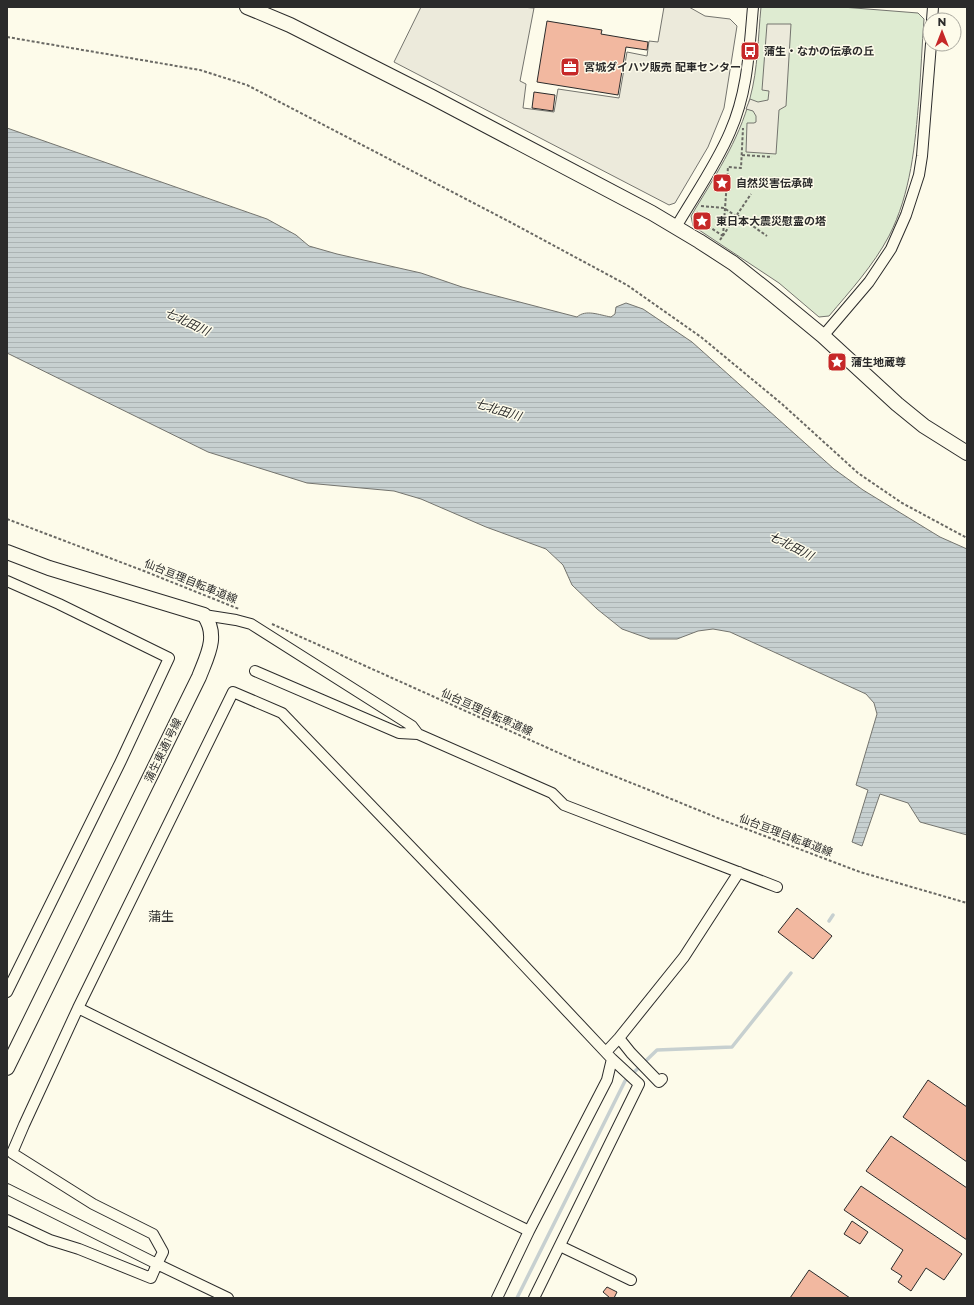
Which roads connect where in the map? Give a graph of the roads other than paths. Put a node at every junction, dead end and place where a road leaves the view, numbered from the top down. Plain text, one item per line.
1 (247, 7) edge
2 (753, 7) edge
3 (929, 52) edge
4 (676, 227) junction
5 (823, 336) junction
6 (967, 453) edge
7 (7, 552) edge
8 (7, 581) edge
9 (204, 615) junction
10 (255, 671) dead end
11 (418, 734) junction
12 (739, 872) junction
13 (777, 887) dead end
14 (11, 974) edge
15 (7, 992) edge
16 (78, 1008) junction
17 (612, 1048) junction
18 (7, 1068) edge
19 (662, 1079) dead end
20 (7, 1189) edge
21 (7, 1220) edge
22 (529, 1231) junction
23 (560, 1246) junction
24 (157, 1264) junction
25 (631, 1280) dead end
26 (228, 1298) edge
27 (497, 1298) edge
28 (534, 1298) edge

1 - 4 street
2 - 4 street
3 - 5 street
4 - 5 street
5 - 6 street
7 - 9 street
8 - 14 street
9 - 11 street
9 - 18 street, 蒲生東通1号線
10 - 11 street
11 - 12 street
12 - 13 street
12 - 17 street
14 - 15 street
16 - 17 street
16 - 22 street
16 - 24 street
17 - 19 street
17 - 22 street
17 - 23 street
20 - 24 street
21 - 24 street
22 - 27 street
23 - 25 street
23 - 28 street
24 - 26 street

